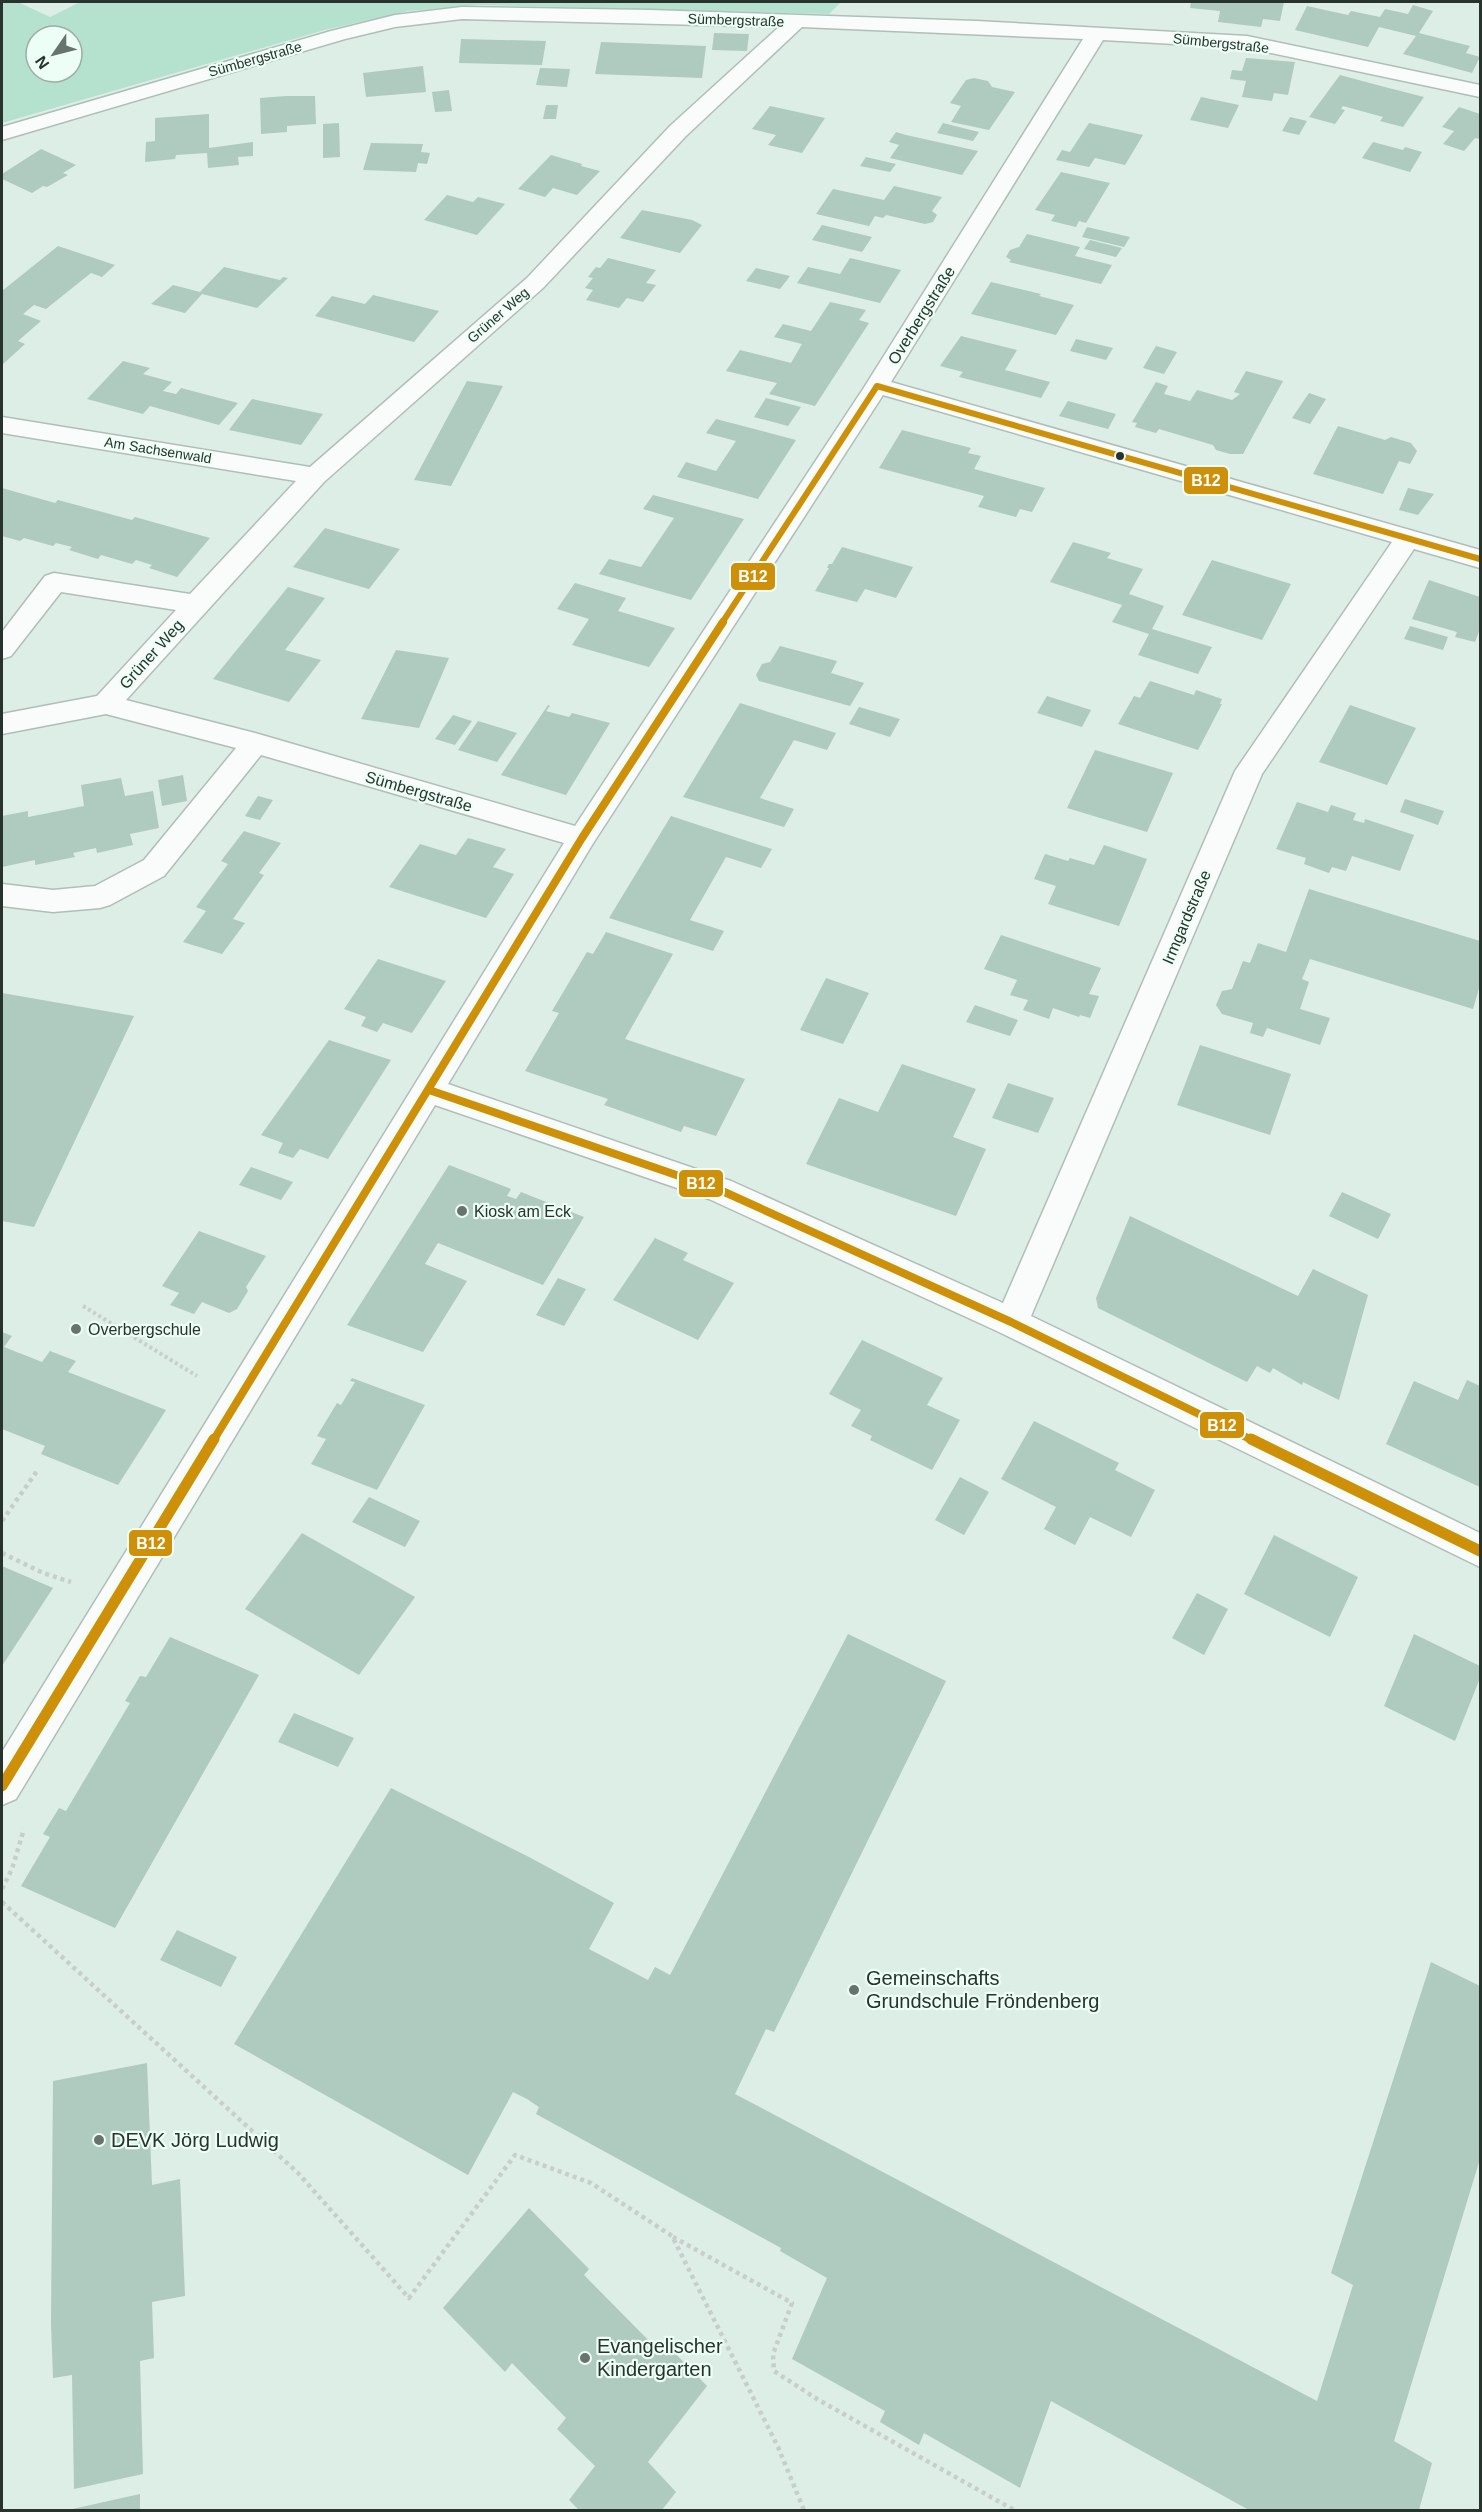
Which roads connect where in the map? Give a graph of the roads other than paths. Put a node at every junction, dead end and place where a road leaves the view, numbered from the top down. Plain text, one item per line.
1 (796, 22) junction
2 (1097, 33) junction
3 (1480, 91) edge
4 (2, 134) edge
5 (877, 386) junction
6 (2, 425) edge
7 (315, 476) junction
8 (1408, 538) junction
9 (1480, 559) edge
10 (196, 604) junction
11 (2, 650) edge
12 (106, 704) junction
13 (2, 724) edge
14 (255, 743) junction
15 (582, 838) junction
16 (2, 895) edge
17 (429, 1090) junction
18 (1011, 1322) junction
19 (1480, 1551) edge
20 (2, 1786) edge

1 - 2 street, Sümbergstraße
1 - 4 street, Sümbergstraße
1 - 7 street, Grüner Weg
2 - 3 street, Sümbergstraße
2 - 5 street, Overbergstraße
5 - 8 street
5 - 15 street, Overbergstraße
6 - 7 street, Am Sachsenwald
7 - 10 street, Grüner Weg
8 - 9 street
8 - 18 street, Irmgardstraße
10 - 11 street, Grüner Weg
10 - 12 street, Grüner Weg
12 - 13 street, Sümbergstraße
12 - 14 street, Sümbergstraße
14 - 15 street, Sümbergstraße
14 - 16 street
15 - 17 street, Overbergstraße
17 - 18 street
17 - 20 street, Overbergstraße
18 - 19 street

